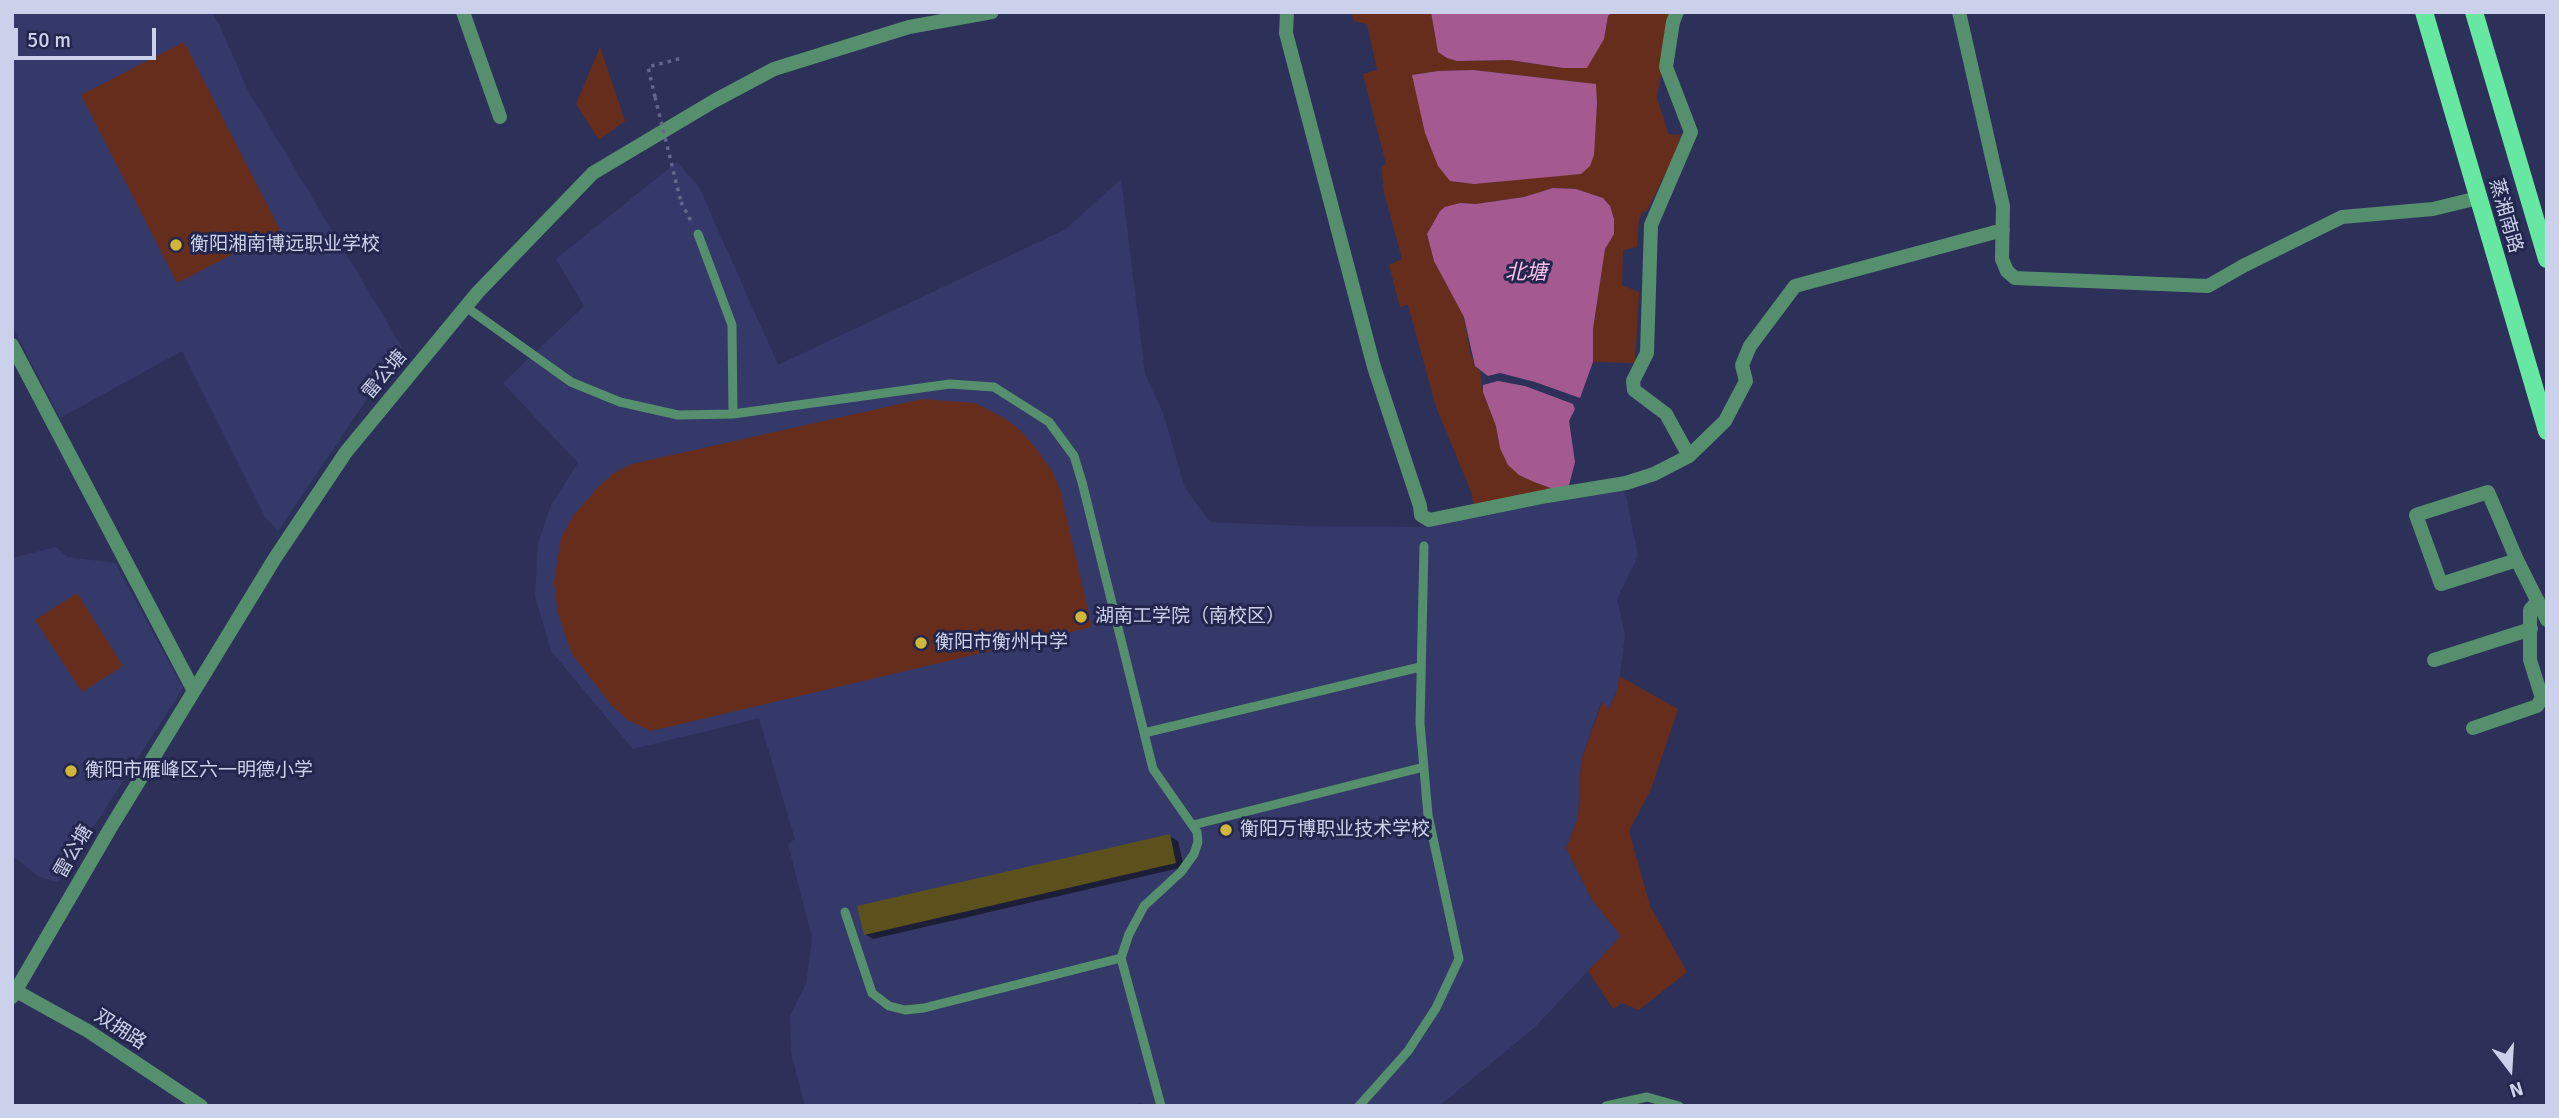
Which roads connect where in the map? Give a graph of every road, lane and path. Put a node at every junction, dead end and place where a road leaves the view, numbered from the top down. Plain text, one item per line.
1 (463, 12) edge
2 (992, 12) edge
3 (1287, 12) edge
4 (1677, 12) edge
5 (1959, 12) edge
6 (2424, 12) edge
7 (2473, 12) edge
8 (682, 58) dead end
9 (500, 117) dead end
10 (2478, 198) junction
11 (2003, 230) junction
12 (698, 234) joint
13 (2547, 259) edge
14 (466, 307) junction
15 (12, 345) edge
16 (733, 414) junction
17 (2547, 431) edge
18 (1689, 456) junction
19 (1424, 547) dead end
20 (2517, 560) junction
21 (2538, 601) junction
22 (2547, 620) edge
23 (2531, 629) junction
24 (2434, 660) dead end
25 (1420, 667) junction
26 (194, 691) junction
27 (2473, 728) dead end
28 (1144, 733) junction
29 (1424, 766) junction
30 (1193, 825) junction
31 (845, 912) dead end
32 (1121, 958) junction
33 (14, 994) edge
34 (201, 1106) edge
35 (1161, 1106) edge
36 (1359, 1106) edge
37 (1606, 1106) edge
38 (1679, 1106) edge

1 - 9 street
2 - 14 street, 雷公塘
3 - 18 street
4 - 18 street
5 - 11 street
6 - 10 main road, 蒸湘南路
7 - 13 main road, 蒸湘南路
8 - 12 path, bridge
10 - 11 street
10 - 17 main road, 蒸湘南路
11 - 18 street
12 - 16 lane
14 - 16 lane
14 - 26 street, 雷公塘
15 - 26 street
16 - 28 lane
19 - 25 lane
20 - 20 street
20 - 21 street
21 - 22 street
21 - 23 street
23 - 24 street
23 - 27 street
25 - 28 lane
25 - 29 lane
26 - 33 street, 雷公塘
28 - 30 lane
29 - 30 lane
29 - 36 lane
30 - 32 lane
31 - 32 lane
32 - 35 lane
33 - 34 street, 双拥路
37 - 38 lane

